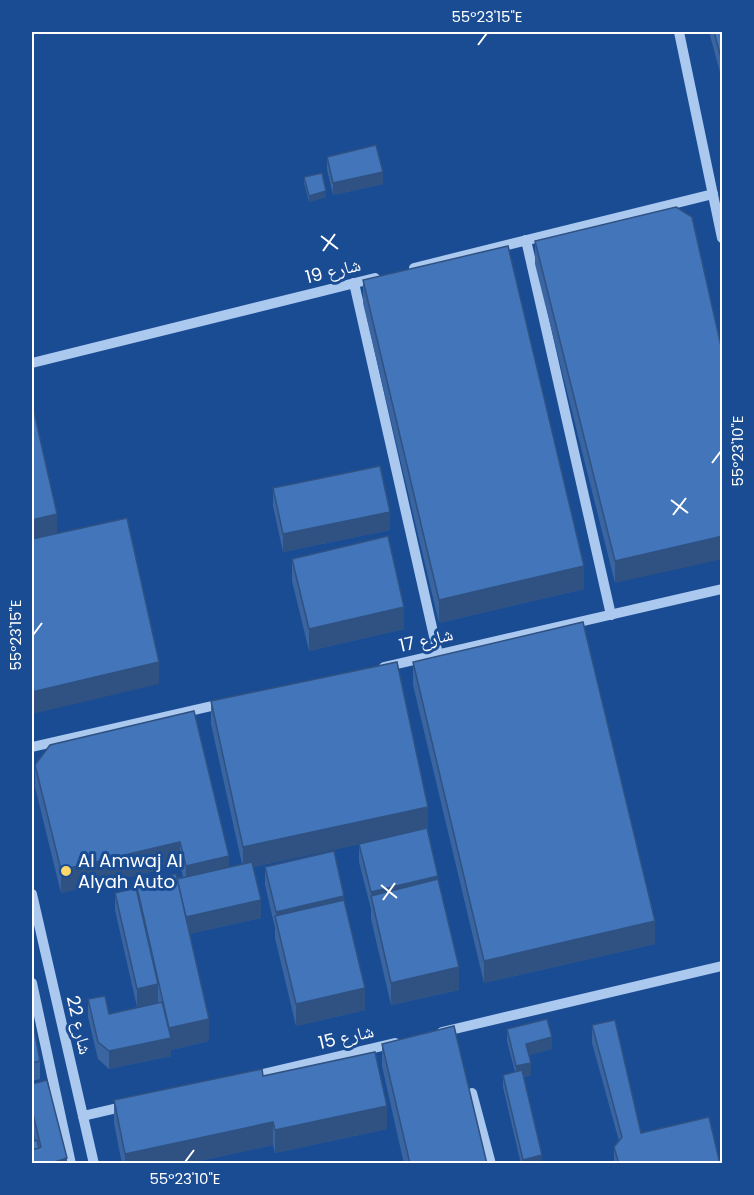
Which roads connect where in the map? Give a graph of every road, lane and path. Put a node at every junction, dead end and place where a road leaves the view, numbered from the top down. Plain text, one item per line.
1 (679, 32) edge
2 (713, 194) junction
3 (723, 238) edge
4 (526, 240) junction
5 (400, 272) edge
6 (388, 275) edge
7 (354, 283) junction
8 (32, 363) edge
9 (723, 589) edge
10 (611, 615) junction
11 (438, 654) junction
12 (368, 670) edge
13 (240, 699) edge
14 (32, 747) edge
15 (32, 894) edge
16 (723, 966) edge
17 (32, 983) edge
18 (432, 1034) edge
19 (408, 1040) edge
20 (234, 1080) edge
21 (472, 1093) edge
22 (141, 1102) edge
23 (83, 1116) junction
24 (71, 1164) edge
25 (94, 1164) edge
26 (491, 1164) edge

1 - 2 street
2 - 3 street
2 - 4 street
4 - 5 street
4 - 10 street
6 - 7 street, شارع 19
7 - 8 street, شارع 19
7 - 11 street
9 - 10 street, شارع 17
10 - 11 street, شارع 17
11 - 12 street, شارع 17
13 - 14 street
15 - 23 street, شارع 22
16 - 18 street
17 - 24 street, شارع 22
19 - 20 street, شارع 15
21 - 26 street
22 - 23 street
23 - 25 street, شارع 22

